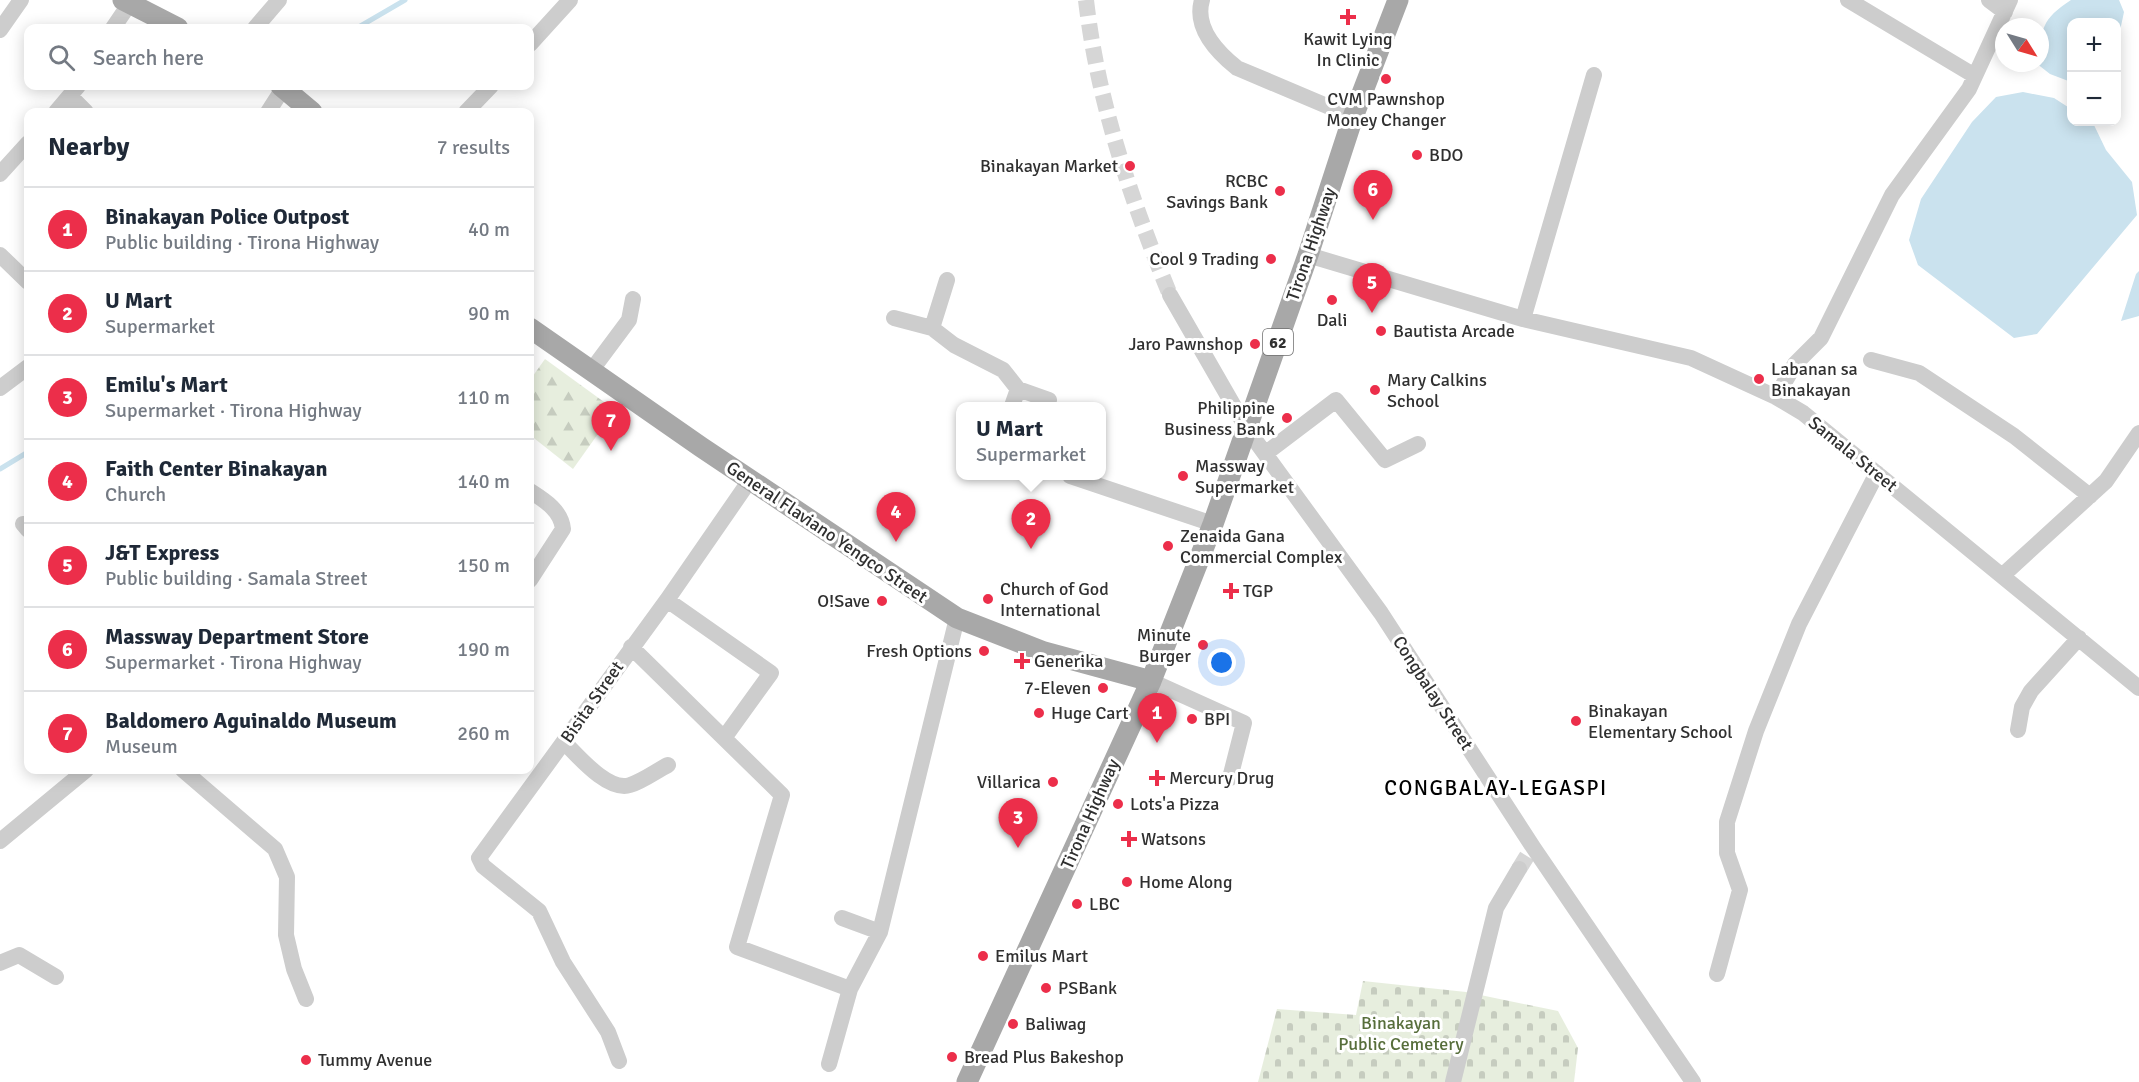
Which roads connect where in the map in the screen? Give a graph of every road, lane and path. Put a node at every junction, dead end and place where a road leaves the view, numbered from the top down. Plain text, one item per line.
1 (21, 0) edge
2 (279, 0) edge
3 (570, 0) edge
4 (1202, 0) edge
5 (1398, 0) edge
6 (1848, 0) edge
7 (1989, 0) edge
8 (126, 2) edge
9 (2008, 6) edge
10 (115, 24) edge
11 (170, 24) edge
12 (258, 24) edge
13 (0, 30) edge
14 (534, 40) edge
15 (1594, 75) dead end
16 (1975, 76) junction
17 (281, 90) edge
18 (287, 90) edge
19 (487, 90) edge
20 (74, 91) edge
21 (59, 108) edge
22 (84, 108) edge
23 (270, 108) edge
24 (308, 108) edge
25 (470, 108) edge
26 (1353, 117) junction
27 (24, 154) edge
28 (0, 174) edge
29 (0, 255) edge
30 (1308, 255) junction
31 (24, 278) edge
32 (947, 280) dead end
33 (1170, 295) tunnel mouth
34 (633, 299) dead end
35 (894, 318) dead end
36 (1523, 319) junction
37 (932, 328) junction
38 (534, 330) edge
39 (1871, 360) dead end
40 (24, 370) edge
41 (591, 371) junction
42 (2, 384) edge
43 (1018, 389) junction
44 (1776, 397) junction
45 (1013, 402) edge
46 (1048, 402) edge
47 (1247, 429) junction
48 (2139, 433) edge
49 (1418, 444) dead end
50 (1266, 453) junction
51 (1877, 473) junction
52 (750, 480) junction
53 (1082, 480) edge
54 (534, 494) edge
55 (2090, 496) junction
56 (1213, 524) junction
57 (534, 574) edge
58 (2003, 575) junction
59 (667, 600) junction
60 (957, 618) junction
61 (2079, 638) junction
62 (631, 647) junction
63 (1151, 681) junction
64 (2139, 688) edge
65 (2018, 730) dead end
66 (724, 738) junction
67 (564, 742) junction
68 (668, 765) dead end
69 (81, 774) edge
70 (188, 774) edge
71 (1230, 778) dead end
72 (0, 841) edge
73 (1526, 857) junction
74 (842, 918) dead end
75 (880, 932) junction
76 (0, 963) edge
77 (1717, 974) dead end
78 (56, 977) dead end
79 (850, 989) junction
80 (306, 999) dead end
81 (619, 1061) dead end
82 (829, 1064) dead end
83 (967, 1082) edge
84 (1453, 1082) edge
85 (1693, 1082) edge

1 - 13 street
2 - 12 street
3 - 14 street
4 - 26 street
5 - 26 main road, Tirona Highway / 62
6 - 16 street
7 - 9 street
8 - 10 street
8 - 11 main road
9 - 16 street
15 - 36 street
16 - 44 street
17 - 23 street
18 - 24 main road
19 - 25 street
20 - 21 street
20 - 22 street
26 - 30 main road, Tirona Highway / 62
27 - 28 street
29 - 31 street
30 - 36 street, Samala Street
30 - 47 main road, Tirona Highway / 62
32 - 37 street
33 - 47 street, Congbalay Street
34 - 41 street
35 - 37 street
36 - 44 street, Samala Street
37 - 43 street
38 - 41 main road, General Flaviano Yengco Street
39 - 55 street
40 - 42 street
41 - 52 main road, General Flaviano Yengco Street
43 - 45 street
43 - 46 street
44 - 51 street, Samala Street
47 - 50 street, Congbalay Street
47 - 56 main road, Tirona Highway / 62
48 - 55 street
49 - 50 street
50 - 73 street, Congbalay Street
51 - 58 street, Samala Street
51 - 77 street
52 - 59 street, Bisita Street
52 - 60 main road, General Flaviano Yengco Street
53 - 56 street
54 - 57 street
55 - 58 street
56 - 63 main road, Tirona Highway / 62
58 - 61 street, Samala Street
59 - 62 street, Bisita Street
59 - 66 street
60 - 63 main road, General Flaviano Yengco Street
60 - 75 street
61 - 64 street, Samala Street
61 - 65 street
62 - 66 street
62 - 67 street, Bisita Street
63 - 71 street
63 - 83 main road, Tirona Highway / 62
66 - 79 street
67 - 68 street
67 - 81 street, Bisita Street
69 - 72 street
70 - 80 street
73 - 84 street
73 - 85 street, Congbalay Street
74 - 75 street
75 - 79 street
76 - 78 street
79 - 82 street

